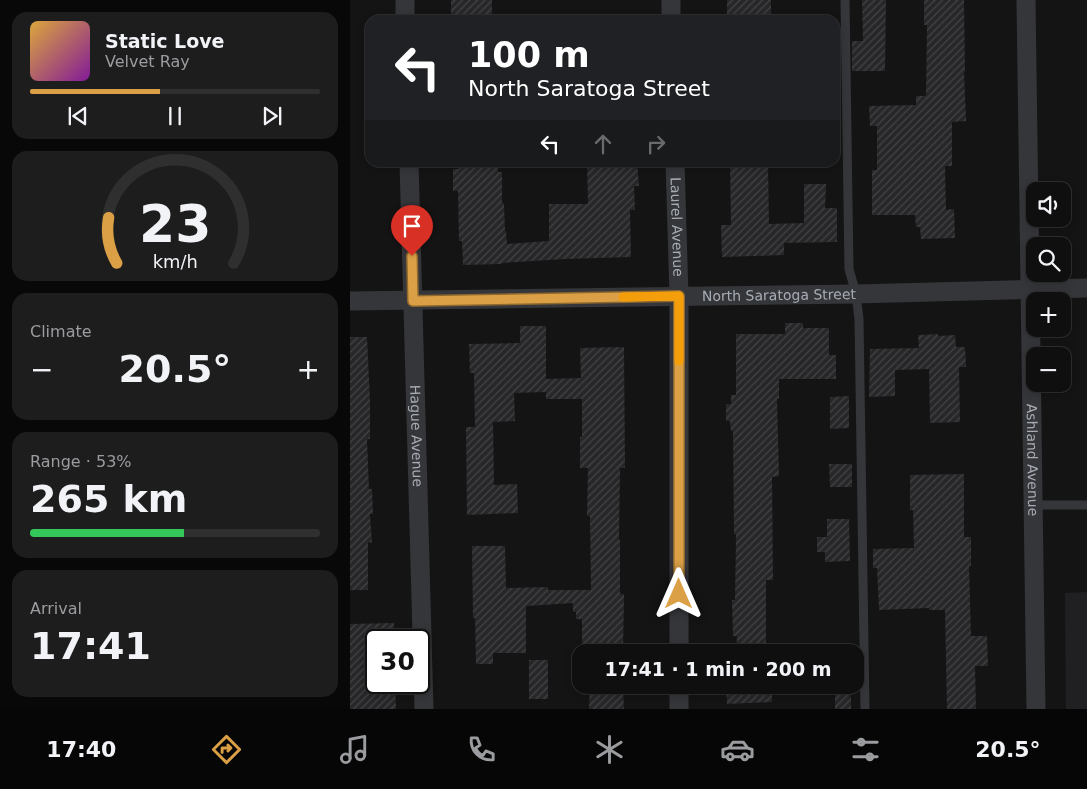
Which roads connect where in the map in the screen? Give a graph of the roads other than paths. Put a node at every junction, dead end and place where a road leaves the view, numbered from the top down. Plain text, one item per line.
1 (404, 0) edge
2 (671, 0) edge
3 (846, 0) edge
4 (1026, 0) edge
5 (405, 15) edge
6 (672, 15) edge
7 (409, 167) edge
8 (675, 167) edge
9 (1087, 288) edge
10 (1030, 289) junction
11 (856, 294) junction
12 (679, 296) junction
13 (350, 301) edge
14 (413, 301) junction
15 (1033, 505) junction
16 (1087, 505) edge
17 (679, 644) edge
18 (679, 694) edge
19 (424, 709) edge
20 (679, 709) edge
21 (865, 709) edge
22 (1036, 709) edge

1 - 5 street
2 - 6 street
3 - 11 lane
4 - 10 street, Ashland Avenue
7 - 14 street, Hague Avenue
8 - 12 street, Laurel Avenue
9 - 10 street, North Saratoga Street
10 - 11 street, North Saratoga Street
10 - 15 street, Ashland Avenue
11 - 12 street, North Saratoga Street
11 - 21 lane
12 - 14 street, North Saratoga Street
12 - 17 street, Laurel Avenue
13 - 14 street, North Saratoga Street
14 - 19 street, Hague Avenue
15 - 16 lane
15 - 22 street, Ashland Avenue
18 - 20 street

